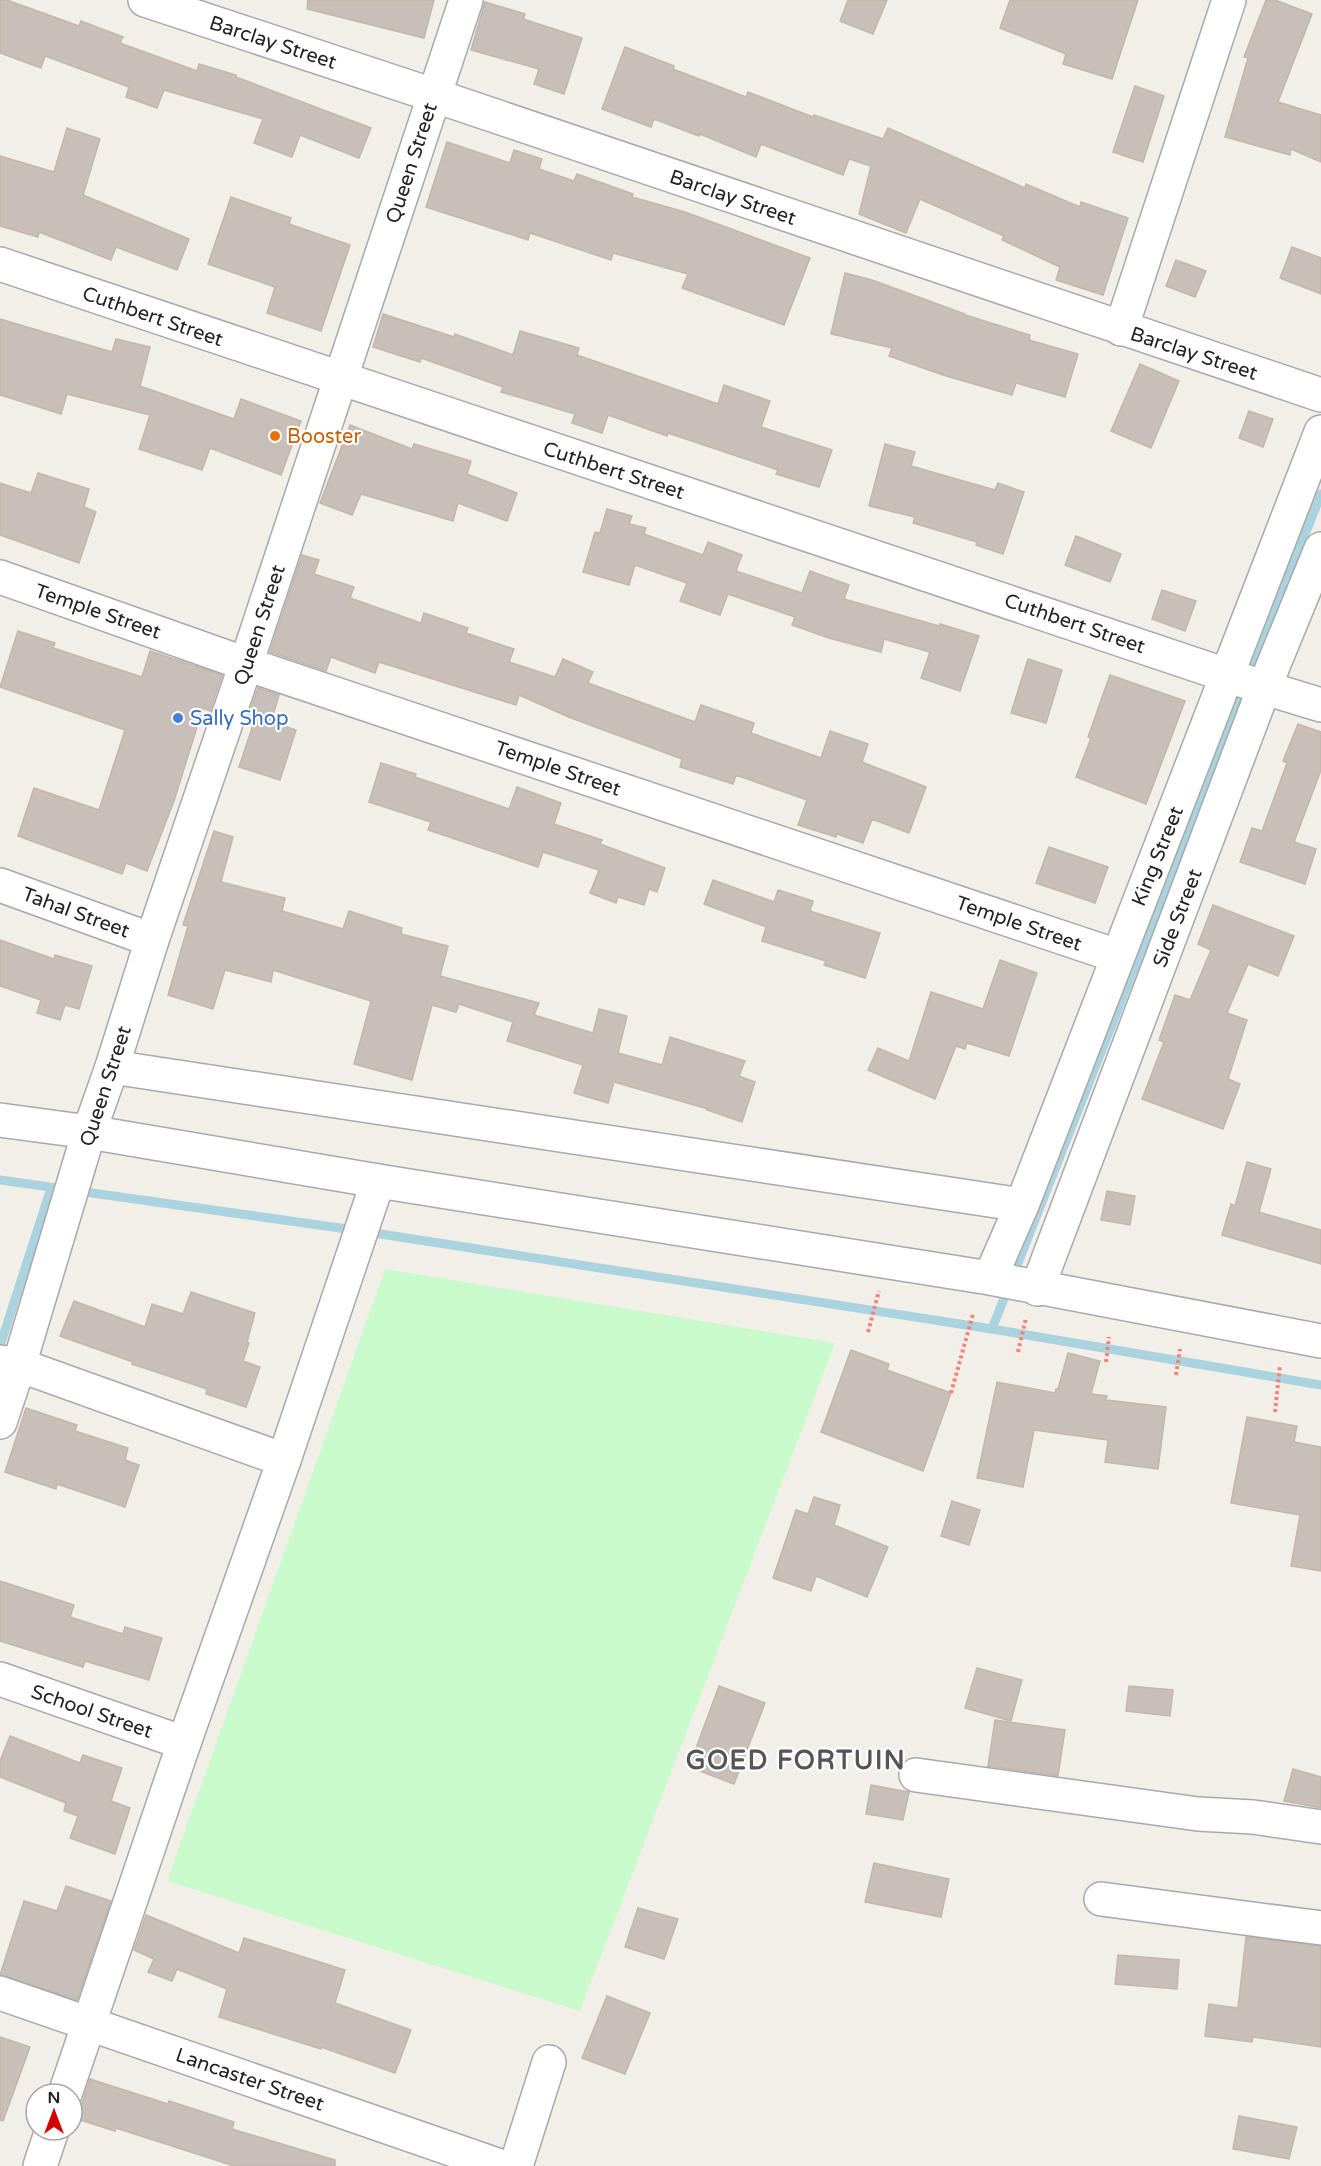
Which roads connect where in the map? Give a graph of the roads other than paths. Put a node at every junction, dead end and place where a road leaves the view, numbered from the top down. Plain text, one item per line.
1 (145, 0) edge
2 (466, 0) edge
3 (1229, 0) edge
4 (433, 95) junction
5 (0, 264) edge
6 (1121, 329) junction
7 (340, 380) junction
8 (1321, 395) edge
9 (1321, 432) edge
10 (1321, 549) edge
11 (0, 577) edge
12 (246, 664) junction
13 (1246, 682) junction
14 (1321, 705) edge
15 (0, 885) edge
16 (152, 940) junction
17 (1117, 956) junction
18 (112, 1067) junction
19 (0, 1120) edge
20 (89, 1132) junction
21 (378, 1181) junction
22 (1022, 1205) junction
23 (990, 1278) junction
24 (1032, 1303) junction
25 (1321, 1341) edge
26 (8, 1363) edge
27 (0, 1422) edge
28 (284, 1460) junction
29 (0, 1679) edge
30 (184, 1743) junction
31 (916, 1775) dead end
32 (1321, 1827) edge
33 (1101, 1899) dead end
34 (1321, 1928) edge
35 (0, 1993) edge
36 (90, 2023) junction
37 (549, 2062) dead end
38 (69, 2082) edge
39 (48, 2142) edge
40 (40, 2166) edge
41 (500, 2166) edge
42 (516, 2166) edge

1 - 4 street, Barclay Street
2 - 4 street, Queen Street
3 - 6 street
4 - 6 street, Barclay Street
4 - 7 street, Queen Street
5 - 7 street, Cuthbert Street
6 - 8 street, Barclay Street
7 - 12 street, Queen Street
7 - 13 street, Cuthbert Street
9 - 13 street, King Street
10 - 13 street, Side Street
11 - 12 street, Temple Street
12 - 16 street, Queen Street
12 - 17 street, Temple Street
13 - 14 street, Cuthbert Street
13 - 17 street, King Street
13 - 24 street, Side Street
15 - 16 street, Tahal Street
16 - 18 street, Queen Street
17 - 22 street, King Street
18 - 20 street, Queen Street
18 - 22 street
19 - 20 street
20 - 21 street
20 - 26 street, Queen Street
21 - 23 street
21 - 28 street
22 - 23 street, King Street
23 - 24 street
24 - 25 street
26 - 27 street, Queen Street
26 - 28 street
28 - 30 street
29 - 30 street, School Street
30 - 36 street
31 - 32 street
33 - 34 street
35 - 36 street, Lancaster Street
36 - 38 street
36 - 41 street, Lancaster Street
37 - 42 street
39 - 40 street

